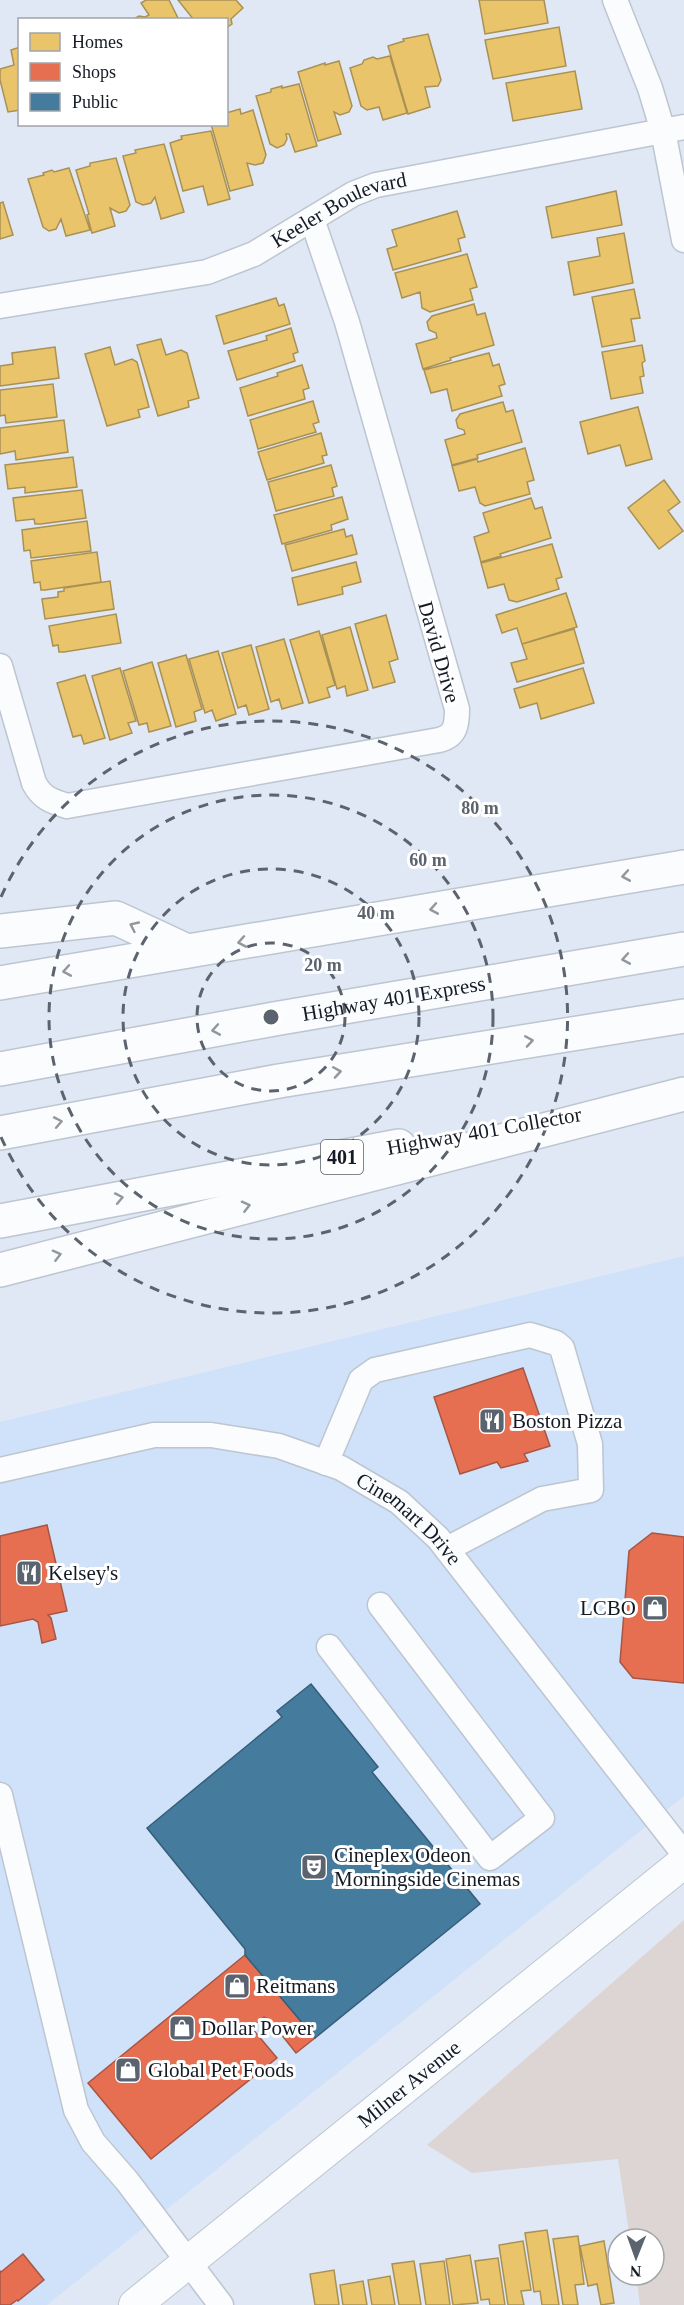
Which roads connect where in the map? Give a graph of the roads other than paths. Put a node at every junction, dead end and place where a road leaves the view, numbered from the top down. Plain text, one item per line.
1 (615, 0) edge
2 (673, 129) edge
3 (312, 219) junction
4 (684, 240) edge
5 (0, 306) edge
6 (0, 666) edge
7 (684, 867) edge
8 (0, 931) edge
9 (684, 949) edge
10 (187, 951) junction
11 (0, 982) edge
12 (684, 1016) edge
13 (0, 1069) edge
14 (684, 1094) edge
15 (0, 1133) edge
16 (0, 1221) edge
17 (0, 1270) edge
18 (326, 1463) junction
19 (0, 1470) edge
20 (447, 1549) junction
21 (380, 1605) dead end
22 (329, 1647) dead end
23 (0, 1795) edge
24 (684, 1854) edge
25 (684, 1862) edge
26 (190, 2262) junction
27 (135, 2305) edge
28 (221, 2305) edge

1 - 2 street
2 - 3 street, Keeler Boulevard
2 - 4 street
3 - 5 street, Keeler Boulevard
3 - 6 street, David Drive
7 -> 10 highway
10 -> 8 highway
9 -> 13 highway, Highway 401 Express
10 -> 11 highway
15 -> 12 highway
16 -> 14 highway, Highway 401 Collector / 401
17 -> 14 highway
18 - 19 street, Cinemart Drive
18 - 20 street, Cinemart Drive
18 - 20 street
20 - 24 street, Cinemart Drive
21 - 22 street
23 - 26 street
25 - 26 main road, Milner Avenue
26 - 27 main road, Milner Avenue
26 - 28 street

